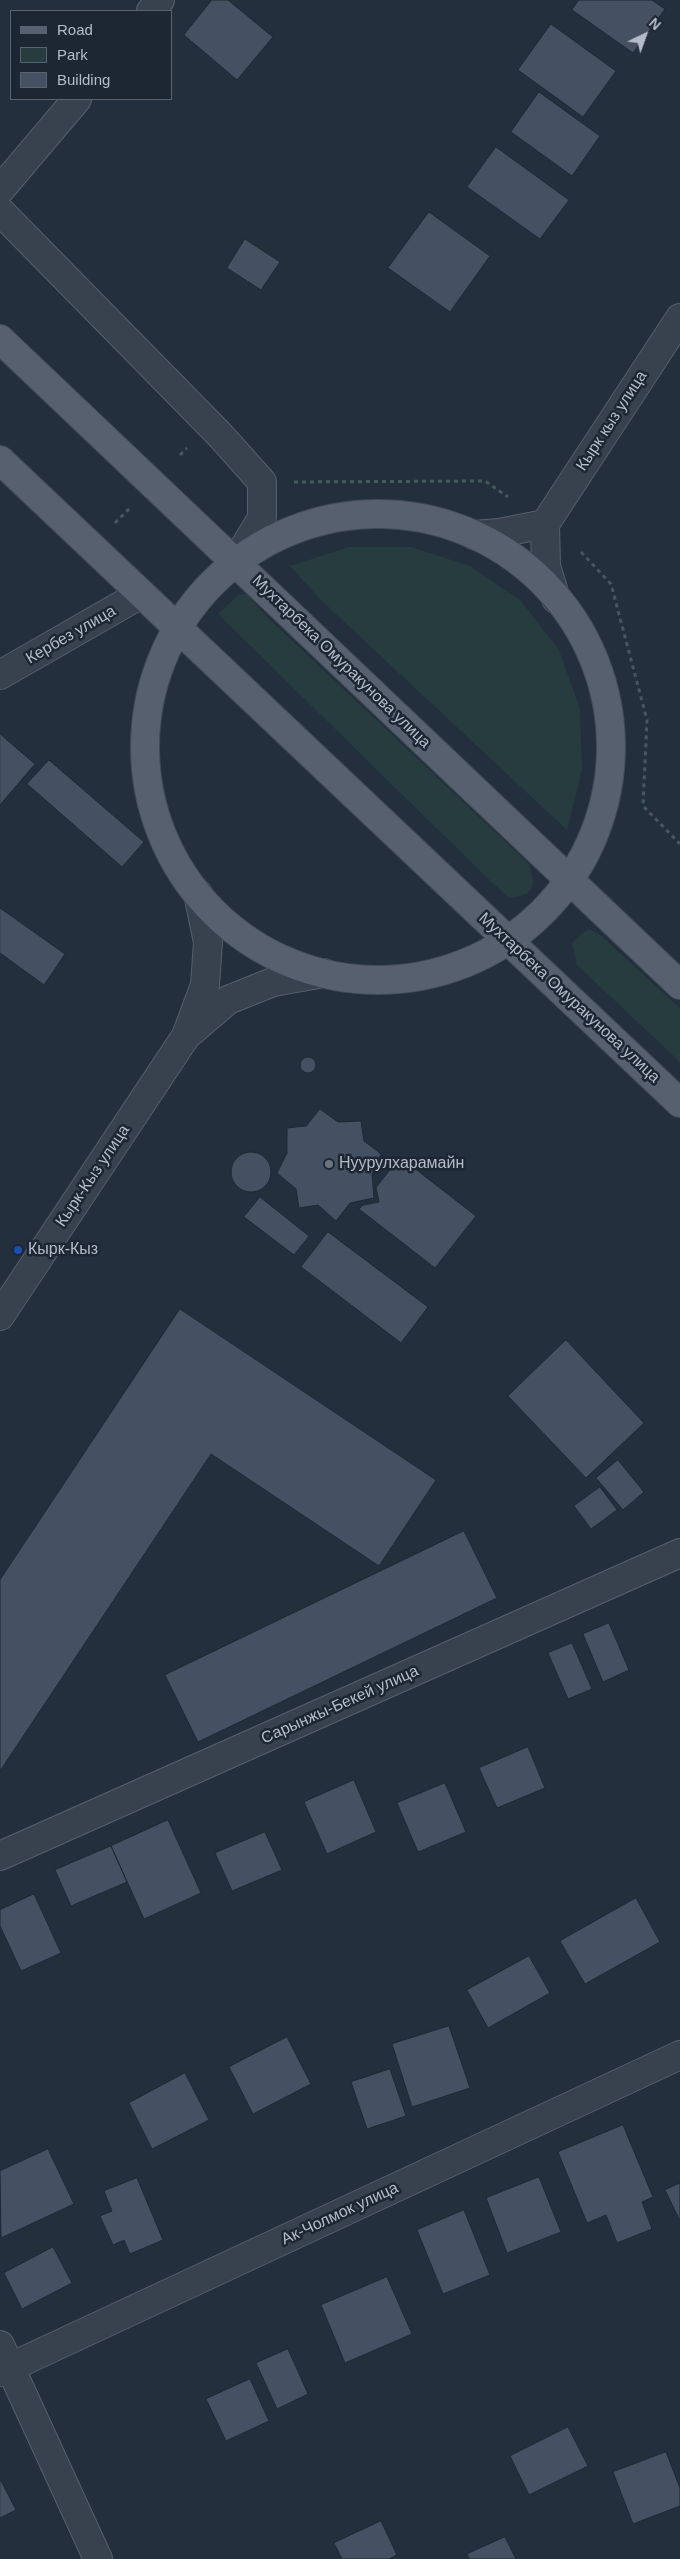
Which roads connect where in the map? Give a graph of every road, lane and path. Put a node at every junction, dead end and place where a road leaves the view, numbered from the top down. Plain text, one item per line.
1 (160, 0) edge
2 (152, 10) edge
3 (76, 100) edge
4 (0, 190) edge
5 (0, 211) edge
6 (680, 318) edge
7 (0, 340) edge
8 (0, 460) edge
9 (262, 482) junction
10 (514, 500) dead end
11 (545, 524) junction
12 (474, 535) junction
13 (580, 552) dead end
14 (236, 561) junction
15 (142, 594) junction
16 (556, 599) junction
17 (177, 627) junction
18 (0, 675) edge
19 (680, 844) edge
20 (570, 881) junction
21 (198, 894) junction
22 (508, 942) junction
23 (324, 974) junction
24 (680, 985) edge
25 (186, 1036) junction
26 (680, 1103) edge
27 (0, 1316) edge
28 (680, 1553) edge
29 (0, 1856) edge
30 (680, 2055) edge
31 (4, 2362) edge
32 (98, 2559) edge

1 - 2 street
3 - 4 street
5 - 9 street
6 - 11 street, Кырк кыз улица
7 - 14 main road, Мухтарбека Омуракунова улица
8 - 15 main road, Мухтарбека Омуракунова улица
9 - 10 path
9 - 14 street
11 - 12 street
11 - 16 street
12 - 14 main road
12 - 16 main road
13 - 19 path
14 - 17 main road
14 - 20 main road, Мухтарбека Омуракунова улица
15 - 17 main road, Мухтарбека Омуракунова улица
15 - 18 street, Кербез улица
16 - 20 main road
17 - 21 main road
17 - 22 main road, Мухтарбека Омуракунова улица
20 - 22 main road
20 - 24 main road, Мухтарбека Омуракунова улица
21 - 23 main road
21 - 25 street, Кырк-Кыз улица
22 - 23 main road
22 - 26 main road, Мухтарбека Омуракунова улица
23 - 25 street, Кырк-Кыз улица
25 - 27 street, Кырк-Кыз улица
28 - 29 street, Сарынжы-Бекей улица
30 - 31 street, Ак-Чолмок улица
31 - 32 street

